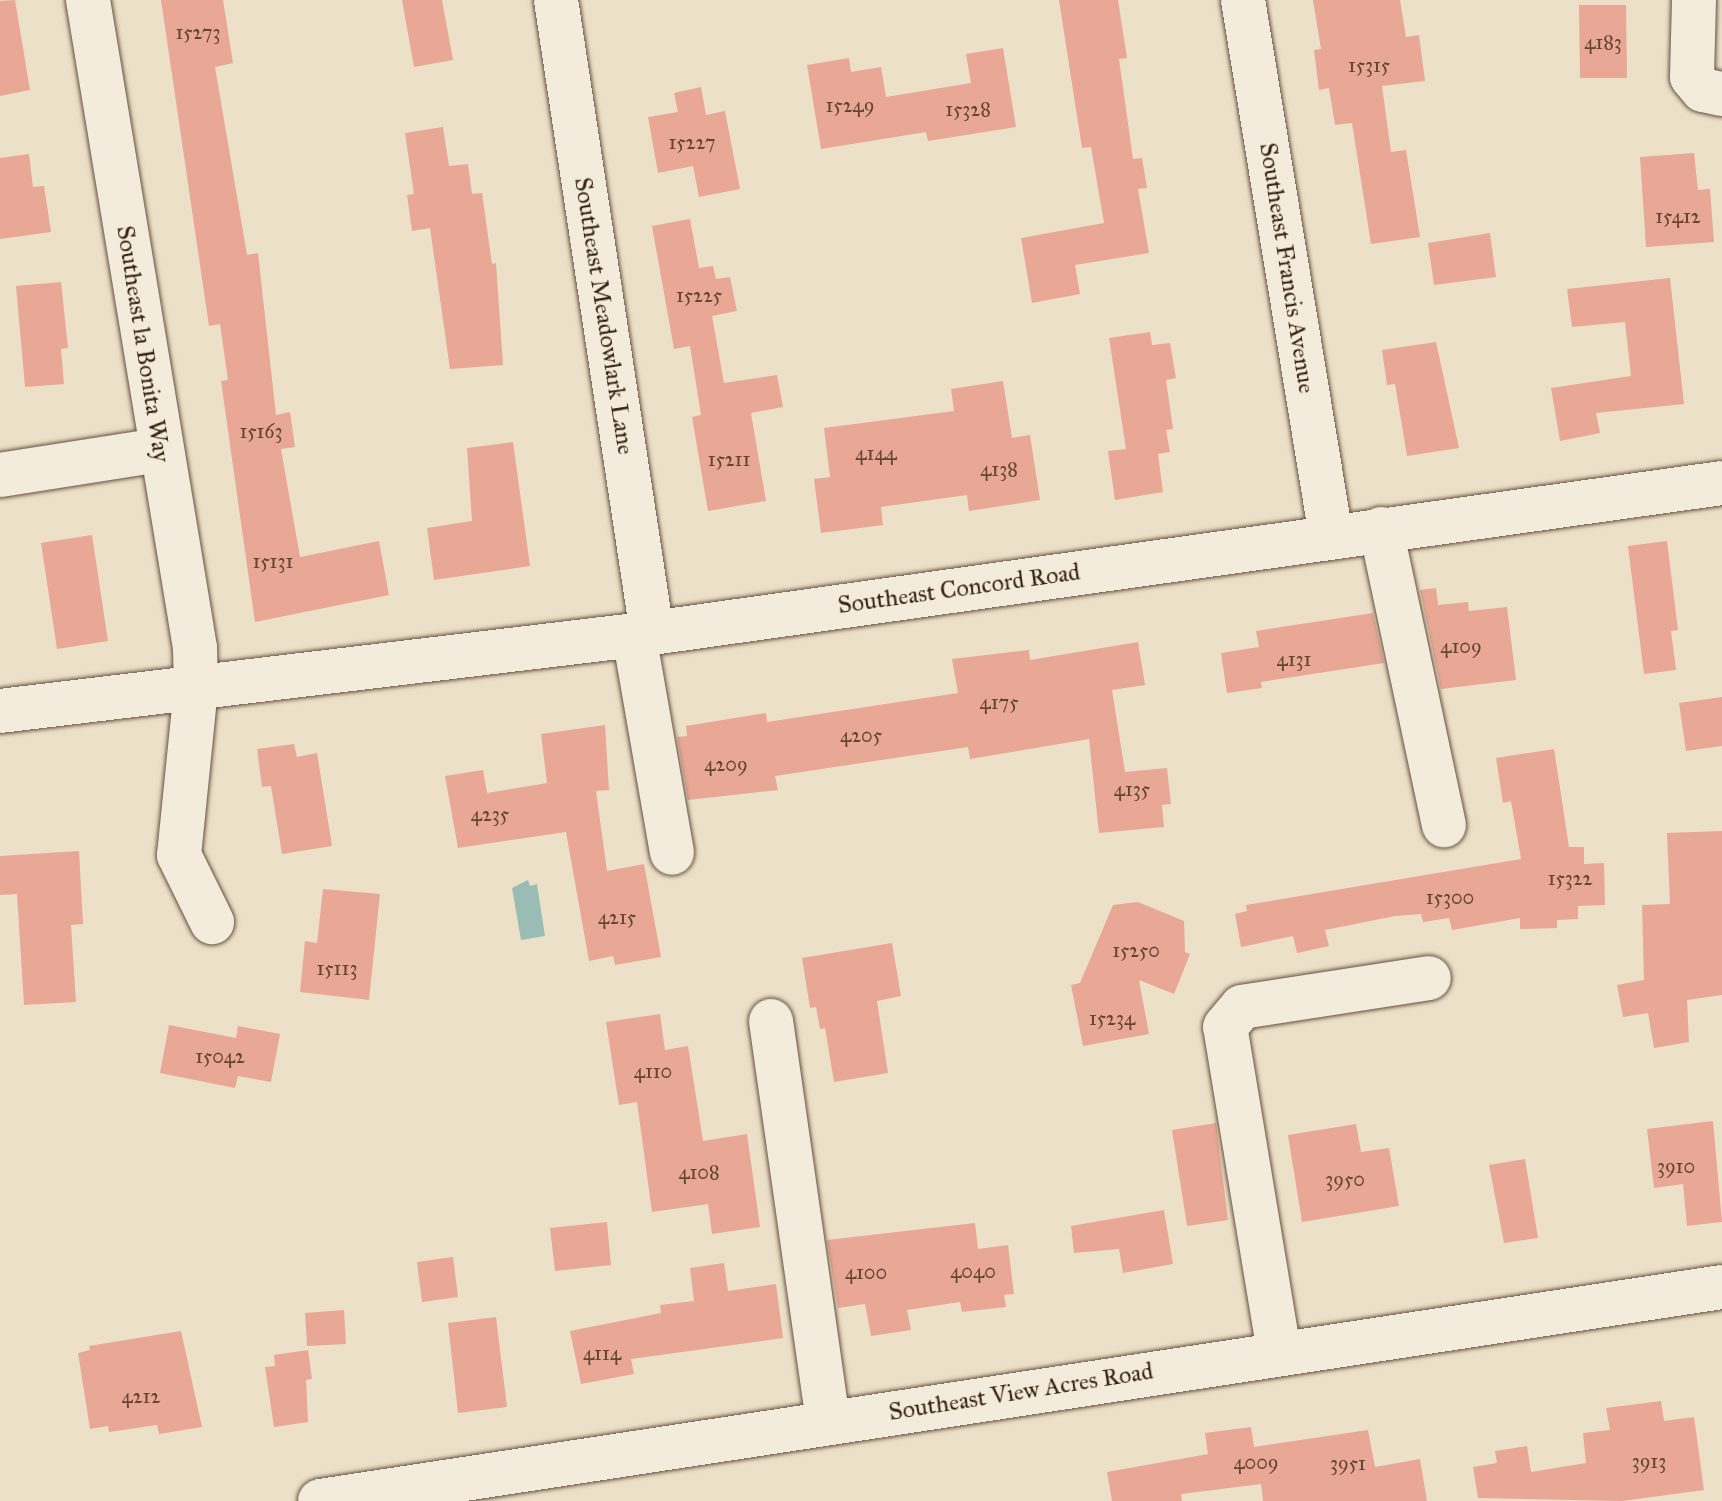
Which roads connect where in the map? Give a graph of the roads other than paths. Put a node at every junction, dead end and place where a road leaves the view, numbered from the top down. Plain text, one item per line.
1 (88, 0) edge
2 (556, 0) edge
3 (1243, 0) edge
4 (1694, 0) edge
5 (1722, 94) edge
6 (160, 450) junction
7 (0, 475) edge
8 (1722, 483) edge
9 (1381, 529) junction
10 (1331, 536) junction
11 (643, 634) junction
12 (196, 688) junction
13 (0, 711) edge
14 (1444, 825) dead end
15 (672, 853) dead end
16 (212, 922) dead end
17 (1429, 978) dead end
18 (771, 1021) dead end
19 (1722, 1287) edge
20 (1279, 1352) junction
21 (828, 1422) junction
22 (320, 1501) edge

1 - 6 street, Southeast la Bonita Way
2 - 11 street, Southeast Meadowlark Lane
3 - 10 street, Southeast Francis Avenue
4 - 5 street
6 - 7 street
6 - 12 street, Southeast la Bonita Way
8 - 9 street, Southeast Concord Road
9 - 10 street, Southeast Concord Road
9 - 14 street
10 - 11 street, Southeast Concord Road
11 - 12 street, Southeast Concord Road
11 - 15 street, Southeast Meadowlark Lane
12 - 13 street, Southeast Concord Road
12 - 16 street, Southeast la Bonita Way
17 - 20 street
18 - 21 street
19 - 20 street, Southeast View Acres Road
20 - 21 street, Southeast View Acres Road
21 - 22 street, Southeast View Acres Road

